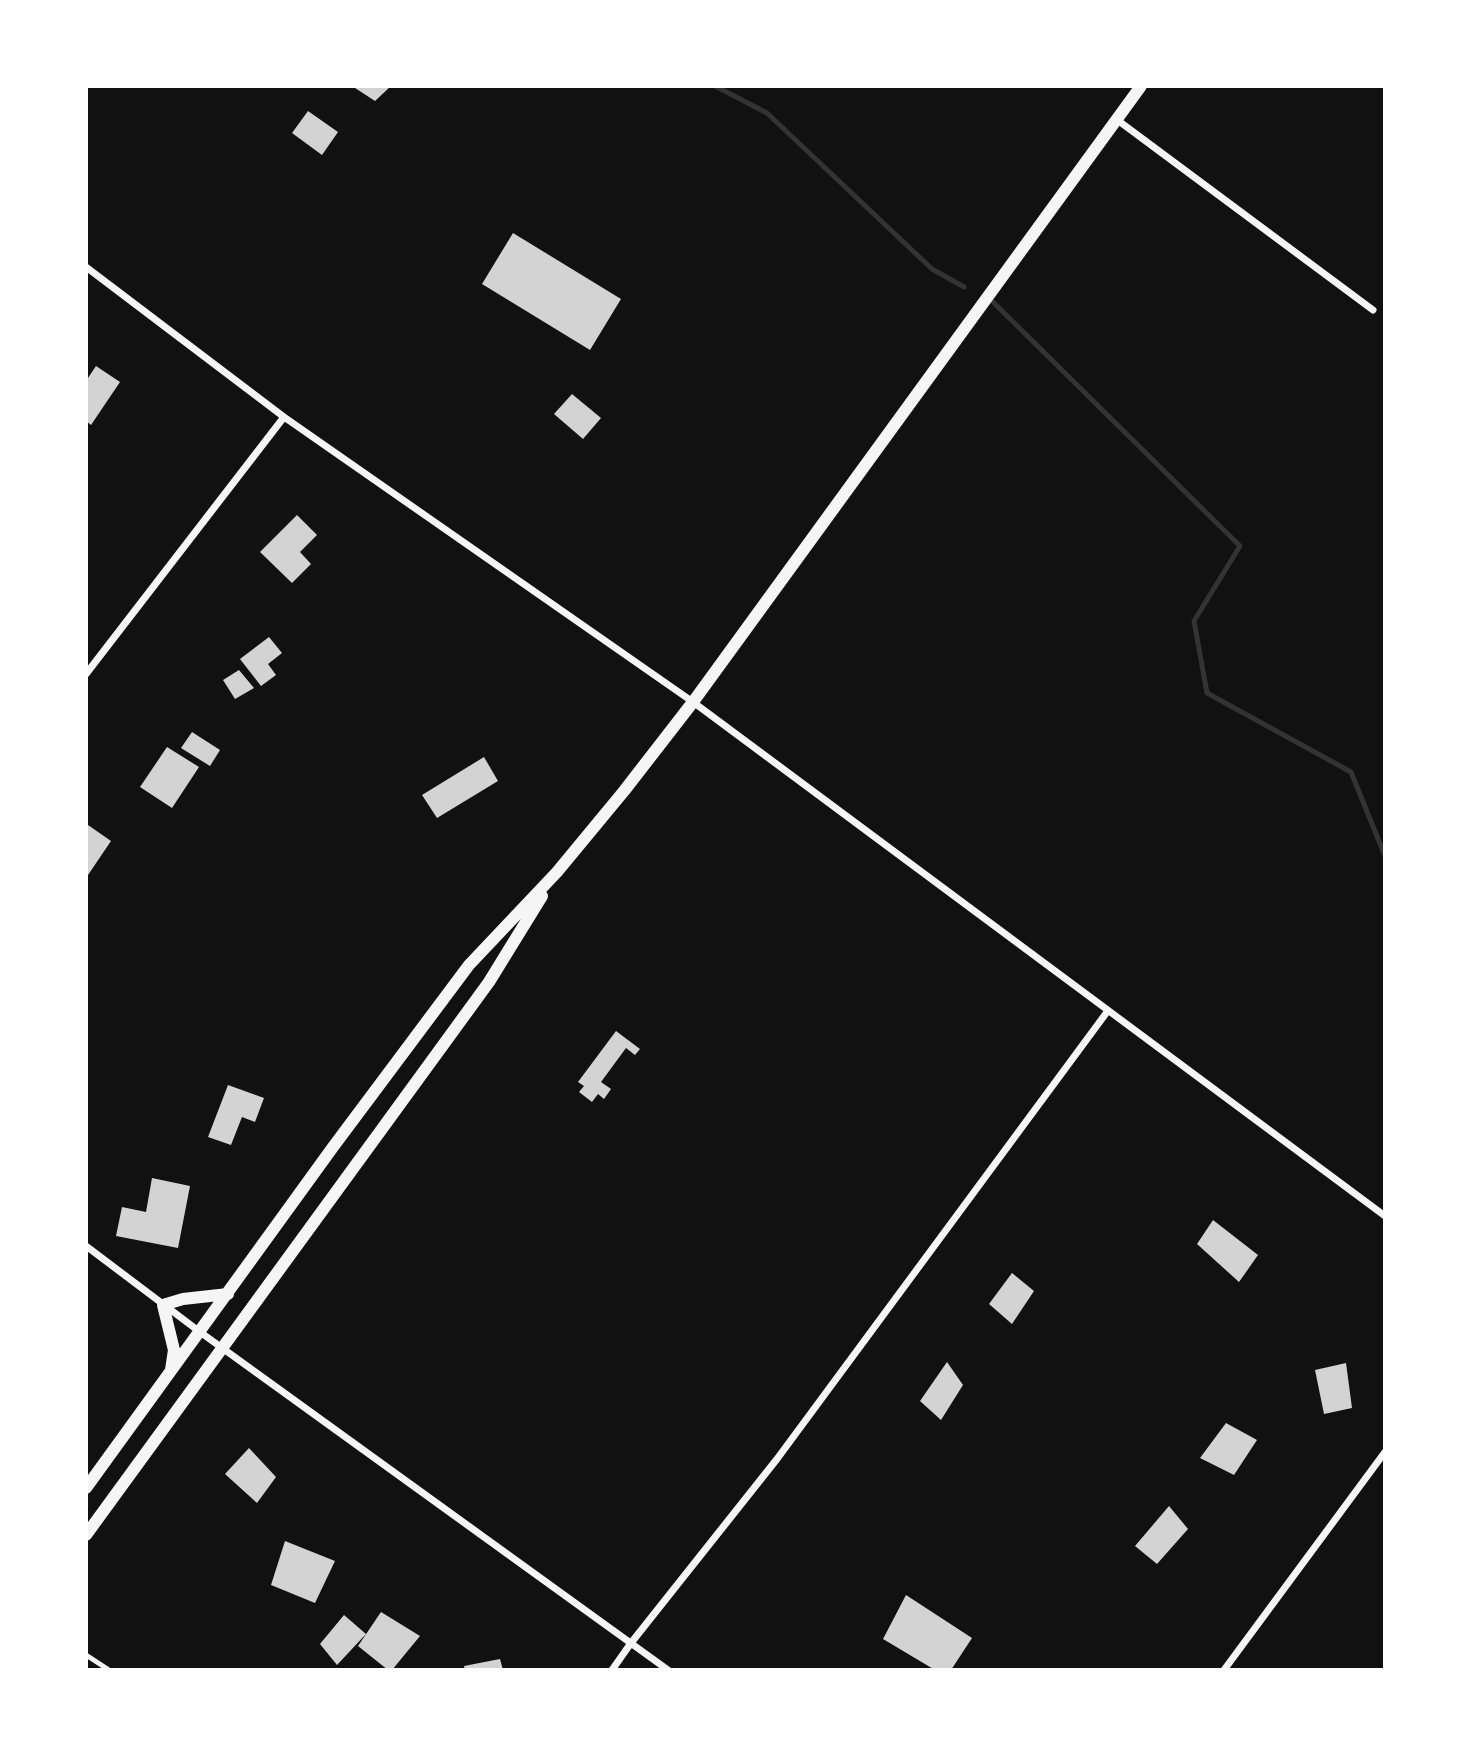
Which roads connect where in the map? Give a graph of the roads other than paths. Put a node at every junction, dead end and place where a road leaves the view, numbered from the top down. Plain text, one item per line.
1 (1141, 86) edge
2 (1116, 119) junction
3 (86, 267) edge
4 (1373, 310) dead end
5 (284, 417) junction
6 (86, 674) edge
7 (693, 702) junction
8 (557, 872) junction
9 (1107, 1012) junction
10 (1385, 1216) edge
11 (86, 1246) edge
12 (228, 1294) junction
13 (163, 1305) junction
14 (200, 1332) junction
15 (222, 1347) junction
16 (170, 1373) junction
17 (1385, 1452) edge
18 (86, 1488) edge
19 (86, 1535) edge
20 (631, 1643) junction
21 (86, 1655) edge
22 (109, 1670) edge
23 (612, 1670) edge
24 (668, 1670) edge
25 (1224, 1670) edge

1 - 2 street
2 - 4 street
2 - 7 street
3 - 5 street
5 - 6 street
5 - 7 street
7 - 8 street
7 - 9 street
8 - 12 street
8 - 15 street
9 - 10 street
9 - 20 street
11 - 13 street
12 - 13 street
12 - 14 street
13 - 14 street
13 - 16 street
14 - 15 street
14 - 16 street
15 - 19 street
15 - 20 street
16 - 18 street
17 - 25 street
20 - 23 street
20 - 24 street
21 - 22 lane

